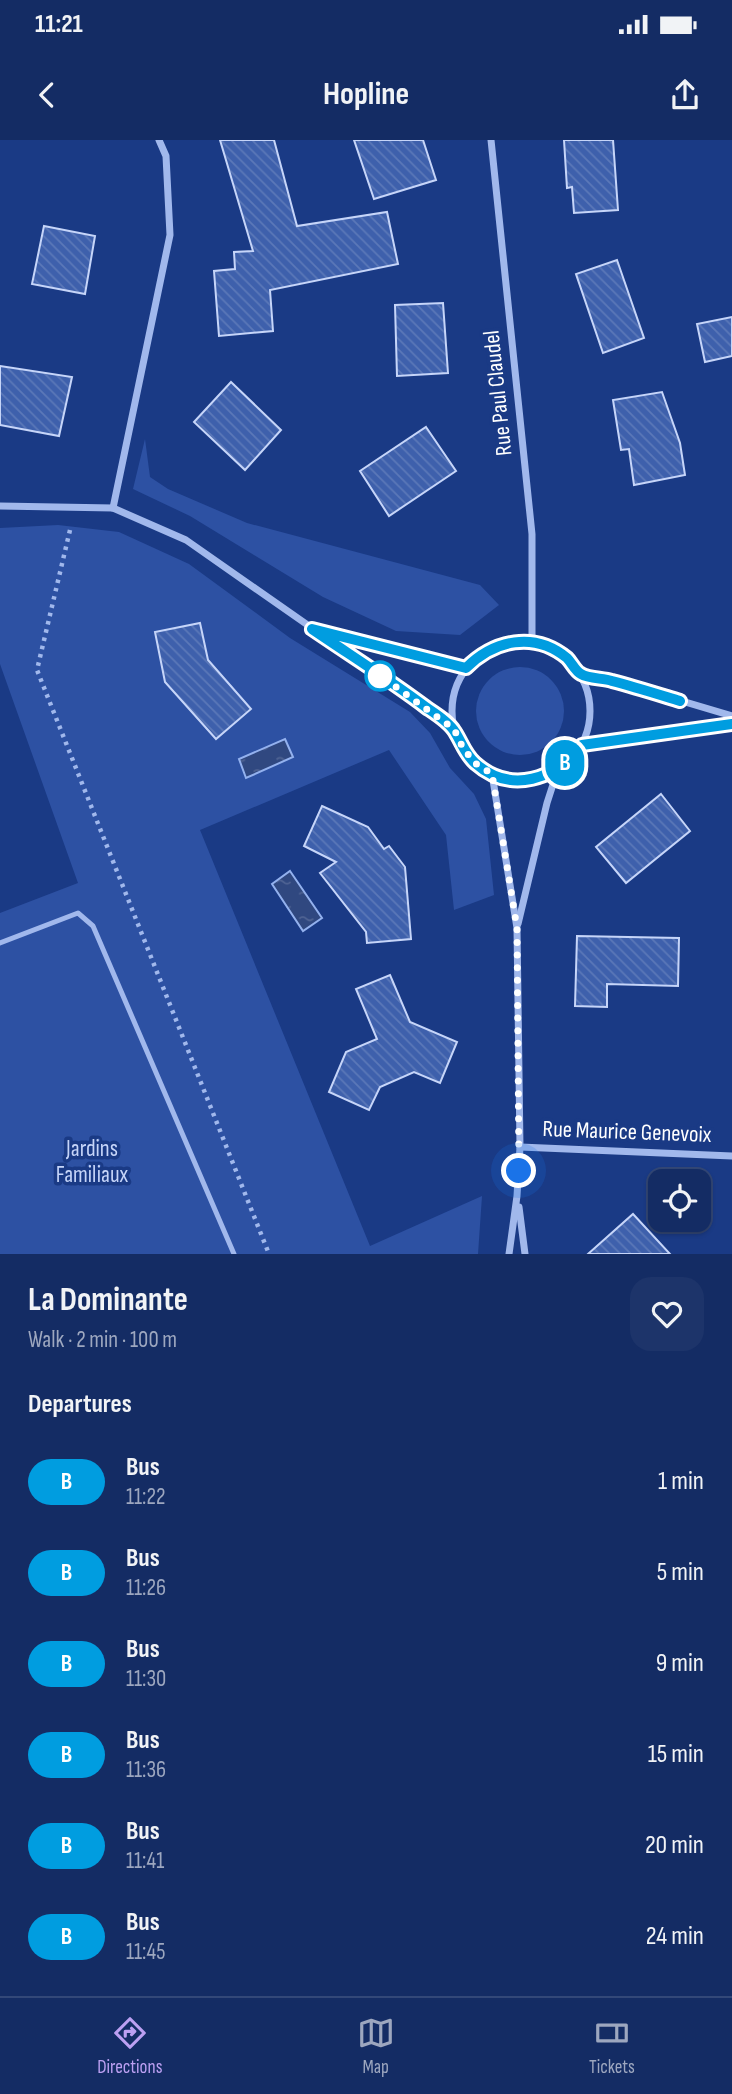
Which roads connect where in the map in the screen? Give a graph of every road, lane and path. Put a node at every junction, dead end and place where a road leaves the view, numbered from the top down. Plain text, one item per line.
1 (159, 140) edge
2 (491, 140) edge
3 (0, 506) edge
4 (113, 508) junction
5 (75, 509) junction
6 (312, 629) junction
7 (532, 642) junction
8 (466, 668) junction
9 (581, 674) junction
10 (732, 716) edge
11 (732, 724) edge
12 (454, 729) junction
13 (582, 745) junction
14 (558, 769) junction
15 (492, 774) junction
16 (517, 928) junction
17 (0, 943) edge
18 (520, 1147) junction
19 (732, 1156) edge
20 (517, 1196) junction
21 (234, 1254) edge
22 (270, 1254) edge
23 (509, 1254) edge
24 (525, 1254) edge

1 - 4 street
2 - 7 street, Rue Paul Claudel
3 - 5 street
4 - 5 street
4 - 6 street
5 - 22 path
6 - 8 street
6 - 12 street
7 - 8 street
7 - 9 street
8 - 12 street
9 - 10 street
9 - 13 street
11 - 13 street
12 - 15 street
13 - 14 street
14 - 15 street
14 - 16 street
15 - 16 street
16 - 18 street
17 - 21 lane
18 - 19 street, Rue Maurice Genevoix
18 - 20 street
20 - 23 street
20 - 24 street

